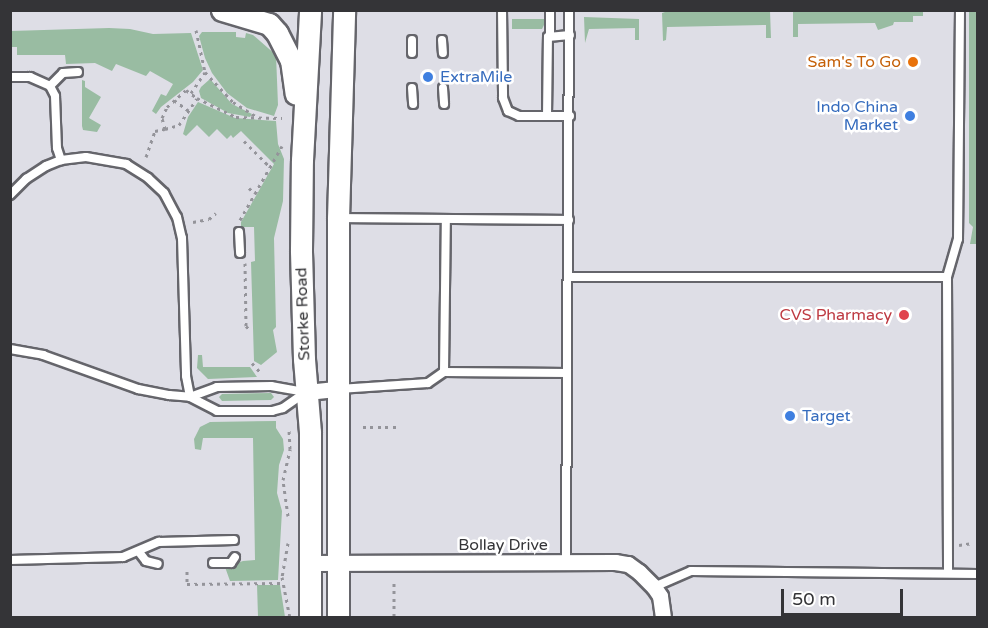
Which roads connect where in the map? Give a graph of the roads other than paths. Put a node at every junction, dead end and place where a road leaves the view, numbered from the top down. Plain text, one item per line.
1 (222, 10) edge
2 (310, 10) edge
3 (344, 10) edge
4 (502, 10) edge
5 (550, 10) edge
6 (569, 10) edge
7 (960, 10) edge
8 (570, 35) junction
9 (550, 36) junction
10 (412, 40) dead end
11 (442, 40) dead end
12 (412, 53) dead end
13 (442, 53) dead end
14 (78, 72) dead end
15 (10, 77) edge
16 (50, 86) junction
17 (412, 88) dead end
18 (443, 88) dead end
19 (412, 104) dead end
20 (444, 104) dead end
21 (547, 116) junction
22 (570, 116) junction
23 (61, 160) junction
24 (302, 160) junction
25 (10, 195) edge
26 (338, 218) junction
27 (446, 219) junction
28 (569, 220) junction
29 (239, 228) road end
30 (240, 253) dead end
31 (568, 277) junction
32 (947, 277) junction
33 (10, 349) edge
34 (444, 372) junction
35 (567, 373) junction
36 (338, 389) junction
37 (307, 392) junction
38 (190, 397) junction
39 (234, 540) dead end
40 (139, 552) junction
41 (235, 557) dead end
42 (10, 560) edge
43 (566, 562) junction
44 (213, 563) dead end
45 (311, 563) junction
46 (338, 563) junction
47 (158, 564) dead end
48 (948, 573) junction
49 (978, 574) edge
50 (654, 587) junction
51 (310, 618) edge
52 (338, 618) edge
53 (663, 618) edge

1 - 24 main road
2 - 24 main road, Storke Road
3 - 26 main road, Storke Road
4 - 21 lane
5 - 9 lane
6 - 8 lane
7 - 32 lane
8 - 9 lane
8 - 22 lane
9 - 21 lane
10 - 12 lane
11 - 13 lane
14 - 16 lane
15 - 16 lane
16 - 23 lane
17 - 19 lane
18 - 20 lane
21 - 22 lane
22 - 28 lane
23 - 25 lane
23 - 38 lane
24 - 37 main road, Storke Road
26 - 27 lane
26 - 36 main road, Storke Road
27 - 28 lane
27 - 34 lane
28 - 31 lane
29 - 30 lane
31 - 32 lane
31 - 35 lane
32 - 48 lane
33 - 38 lane
34 - 35 lane
34 - 36 lane
35 - 43 lane
36 - 37 street
36 - 46 main road, Storke Road
37 - 38 lane
37 - 38 lane
37 - 45 main road, Storke Road
39 - 40 lane
40 - 42 lane
40 - 47 lane
41 - 44 lane
43 - 46 street, Bollay Drive
43 - 50 street, Bollay Drive
45 - 46 street, Bollay Drive
45 - 51 main road, Storke Road
46 - 52 main road, Storke Road
48 - 49 lane
48 - 50 lane
50 - 53 street

